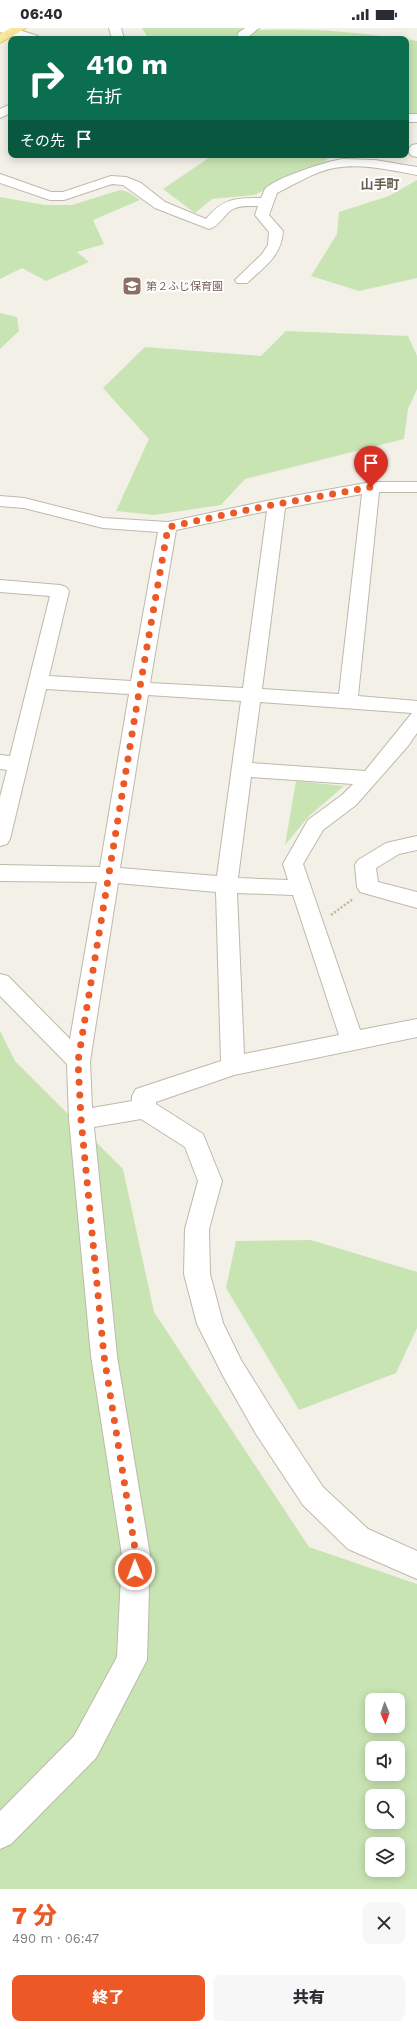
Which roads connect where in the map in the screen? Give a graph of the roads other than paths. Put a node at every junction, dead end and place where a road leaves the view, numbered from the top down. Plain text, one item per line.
1 (0, 28) edge
2 (253, 28) edge
3 (16, 30) edge
4 (28, 36) edge
5 (242, 36) edge
6 (0, 39) edge
7 (8, 102) edge
8 (0, 114) edge
9 (417, 148) edge
10 (417, 153) edge
11 (385, 158) edge
12 (393, 167) junction
13 (417, 171) edge
14 (0, 178) edge
15 (267, 202) junction
16 (242, 280) dead end
17 (371, 487) junction
18 (417, 487) edge
19 (0, 500) edge
20 (277, 504) junction
21 (168, 527) junction
22 (0, 586) edge
23 (39, 682) junction
24 (140, 688) junction
25 (251, 694) junction
26 (348, 700) junction
27 (417, 707) edge
28 (417, 718) edge
29 (9, 763) edge
30 (241, 768) junction
31 (370, 778) junction
32 (0, 839) edge
33 (417, 843) edge
34 (0, 873) edge
35 (109, 875) junction
36 (226, 885) junction
37 (300, 888) junction
38 (417, 900) edge
39 (0, 982) edge
40 (417, 1028) edge
41 (352, 1041) junction
42 (78, 1061) junction
43 (233, 1066) junction
44 (144, 1109) junction
45 (81, 1119) junction
46 (417, 1566) edge
47 (0, 1833) edge

1 - 3 street
2 - 5 street
3 - 4 street
3 - 6 main road
7 - 8 street
9 - 10 street
11 - 12 street
12 - 13 street
12 - 15 street
14 - 15 street
15 - 16 street
17 - 18 street
17 - 20 street
17 - 26 street
19 - 21 street
20 - 21 street
20 - 25 street
21 - 24 street
22 - 23 street
23 - 24 street
23 - 29 street
24 - 25 street
24 - 35 street
25 - 26 street
25 - 30 street
26 - 27 street
28 - 31 street
29 - 32 street
30 - 31 street
30 - 36 street
31 - 37 street
33 - 38 street
34 - 35 street
35 - 36 street
35 - 42 street
36 - 37 street
36 - 43 street
37 - 41 street
39 - 42 street
40 - 41 street
41 - 43 street
42 - 45 street
43 - 44 street
44 - 45 street
44 - 46 street
45 - 47 street

